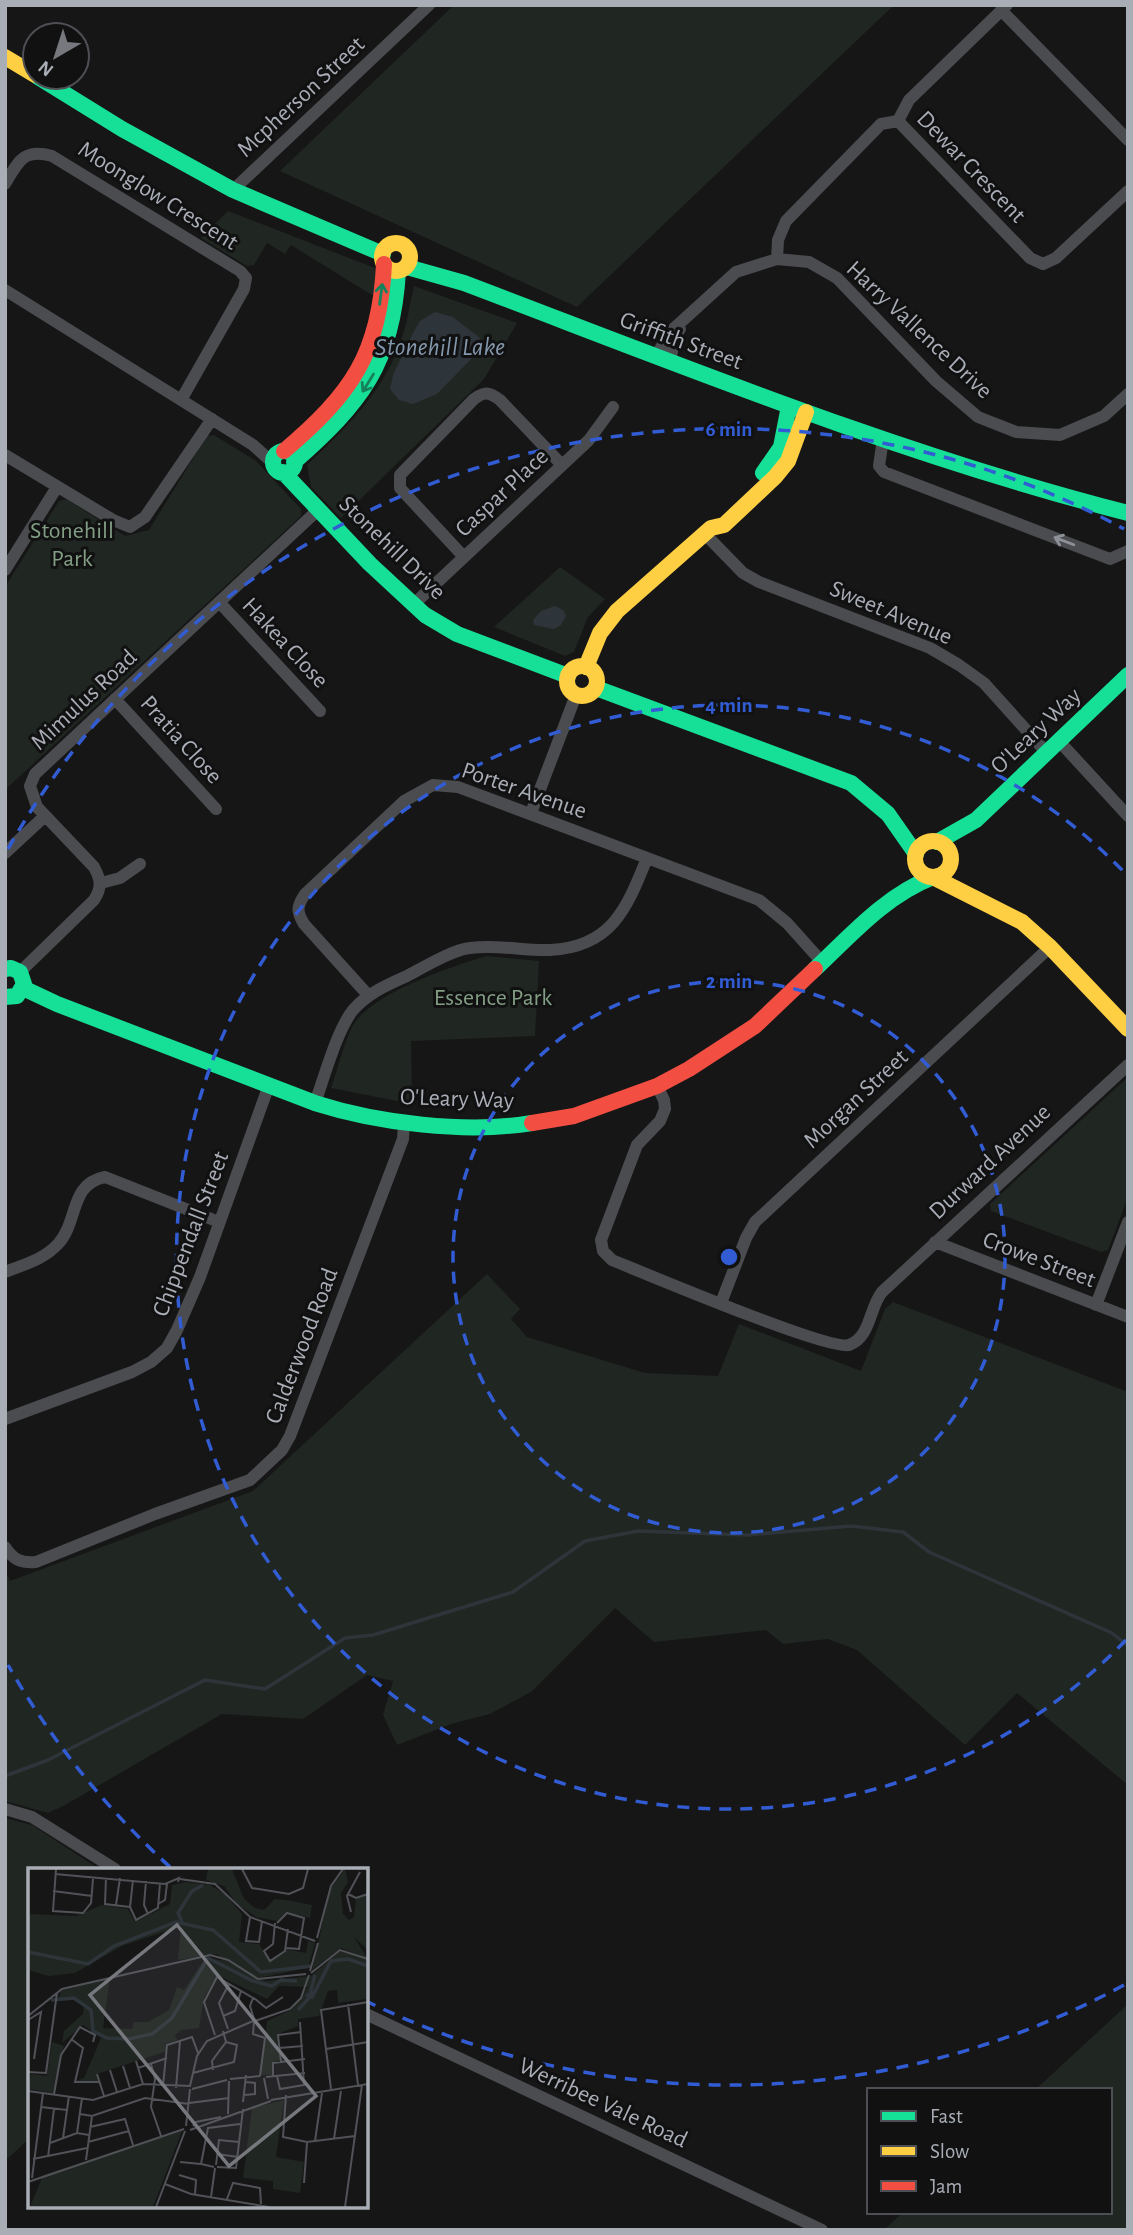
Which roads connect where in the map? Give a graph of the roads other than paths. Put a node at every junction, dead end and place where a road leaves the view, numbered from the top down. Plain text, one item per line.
1 (429, 5) edge
2 (1004, 8) edge
3 (5, 57) edge
4 (21, 67) edge
5 (60, 91) edge
6 (898, 121) junction
7 (1128, 140) edge
8 (5, 184) edge
9 (233, 190) junction
10 (1128, 191) edge
11 (395, 259) junction
12 (777, 259) junction
13 (5, 290) edge
14 (663, 359) junction
15 (1128, 394) edge
16 (181, 400) junction
17 (789, 406) junction
18 (613, 407) dead end
19 (806, 412) junction
20 (212, 419) junction
21 (883, 439) junction
22 (5, 454) edge
23 (284, 461) junction
24 (562, 465) junction
25 (57, 487) junction
26 (1062, 496) junction
27 (319, 509) junction
28 (1128, 513) edge
29 (1128, 524) edge
30 (708, 531) junction
31 (1128, 551) edge
32 (464, 557) junction
33 (5, 570) edge
34 (220, 603) junction
35 (414, 604) junction
36 (586, 667) junction
37 (568, 676) junction
38 (1128, 676) edge
39 (596, 688) junction
40 (576, 695) junction
41 (115, 699) junction
42 (320, 711) dead end
43 (1053, 747) junction
44 (216, 809) dead end
45 (531, 813) junction
46 (45, 816) junction
47 (1128, 816) edge
48 (892, 817) junction
49 (976, 820) junction
50 (934, 842) junction
51 (5, 853) edge
52 (916, 855) junction
53 (647, 858) junction
54 (951, 862) junction
55 (140, 864) dead end
56 (933, 877) junction
57 (101, 883) junction
58 (973, 897) junction
59 (884, 904) junction
60 (1050, 947) junction
61 (822, 962) junction
62 (16, 976) edge
63 (368, 995) junction
64 (5, 996) edge
65 (1128, 1029) edge
66 (1128, 1065) edge
67 (269, 1086) junction
68 (657, 1086) junction
69 (315, 1103) junction
70 (404, 1122) junction
71 (219, 1222) junction
72 (1128, 1222) edge
73 (935, 1242) junction
74 (5, 1272) edge
75 (721, 1303) junction
76 (1096, 1305) junction
77 (1128, 1317) edge
78 (5, 1419) edge
79 (5, 1547) edge
80 (5, 1809) edge
81 (114, 1868) edge
82 (368, 2015) edge
83 (822, 2230) edge

1 - 9 street, Mcpherson Street
2 - 6 street
2 - 7 street
3 - 4 street, Griffith Street
5 - 9 street, Griffith Street
6 - 10 street, Dewar Crescent
6 - 12 street, Dewar Crescent
8 - 16 street, Moonglow Crescent
9 - 11 street, Griffith Street
11 - 14 street, Griffith Street
11 - 23 street
12 - 14 street, Harry Vallence Drive
12 - 15 street, Harry Vallence Drive
13 - 16 street
14 - 17 street, Griffith Street
16 - 20 street
17 - 19 street, Griffith Street
17 - 30 street
18 - 24 street, Caspar Place
19 - 21 street, Griffith Street
19 - 30 street
20 - 23 street
20 - 25 street
21 - 26 street, Griffith Street
31 -> 21 street
22 - 25 street
23 - 27 street, Stonehill Drive
24 - 32 street, Caspar Place
24 - 32 street
25 - 33 street
26 - 28 street, Griffith Street
26 - 29 street, Griffith Street
27 - 34 street, Mimulus Road
27 - 35 street, Stonehill Drive
30 - 36 street
30 - 43 street, Sweet Avenue
32 - 35 street, Caspar Place
34 - 41 street, Mimulus Road
34 - 42 street, Hakea Close
35 - 37 street, Stonehill Drive
36 - 37 street
36 - 39 street
37 - 40 street
38 - 43 street, O'Leary Way
39 - 40 street
39 - 48 street
40 - 45 street
41 - 44 street, Pratia Close
41 - 46 street, Mimulus Road
43 - 47 street, Sweet Avenue
43 - 49 street, O'Leary Way
45 - 53 street, Porter Avenue
45 - 63 street, Porter Avenue
46 - 51 street
46 - 57 street, Mimulus Road
48 - 50 street
48 - 52 street
49 - 50 street
49 - 54 street
50 - 52 street
50 - 54 street
52 - 56 street
52 - 59 street
53 - 61 street, Porter Avenue
53 - 63 street
54 - 56 street
54 - 58 street
55 - 57 street
56 - 58 street
56 - 59 street
57 - 62 street
58 - 60 street
59 - 61 street, O'Leary Way
60 - 65 street
60 - 75 street, Morgan Street
61 - 68 street, O'Leary Way
62 - 64 street
62 - 67 street, O'Leary Way
63 - 69 street
66 - 73 street, Durward Avenue
67 - 69 street, O'Leary Way
67 - 71 street, Chippendall Street
68 - 70 street, O'Leary Way
68 - 75 street
69 - 70 street, O'Leary Way
70 - 79 street, Calderwood Road
71 - 74 street
71 - 78 street, Chippendall Street
72 - 76 street
73 - 75 street, Durward Avenue
73 - 76 street, Crowe Street
76 - 77 street, Crowe Street
80 - 81 street
82 - 83 street, Werribee Vale Road

